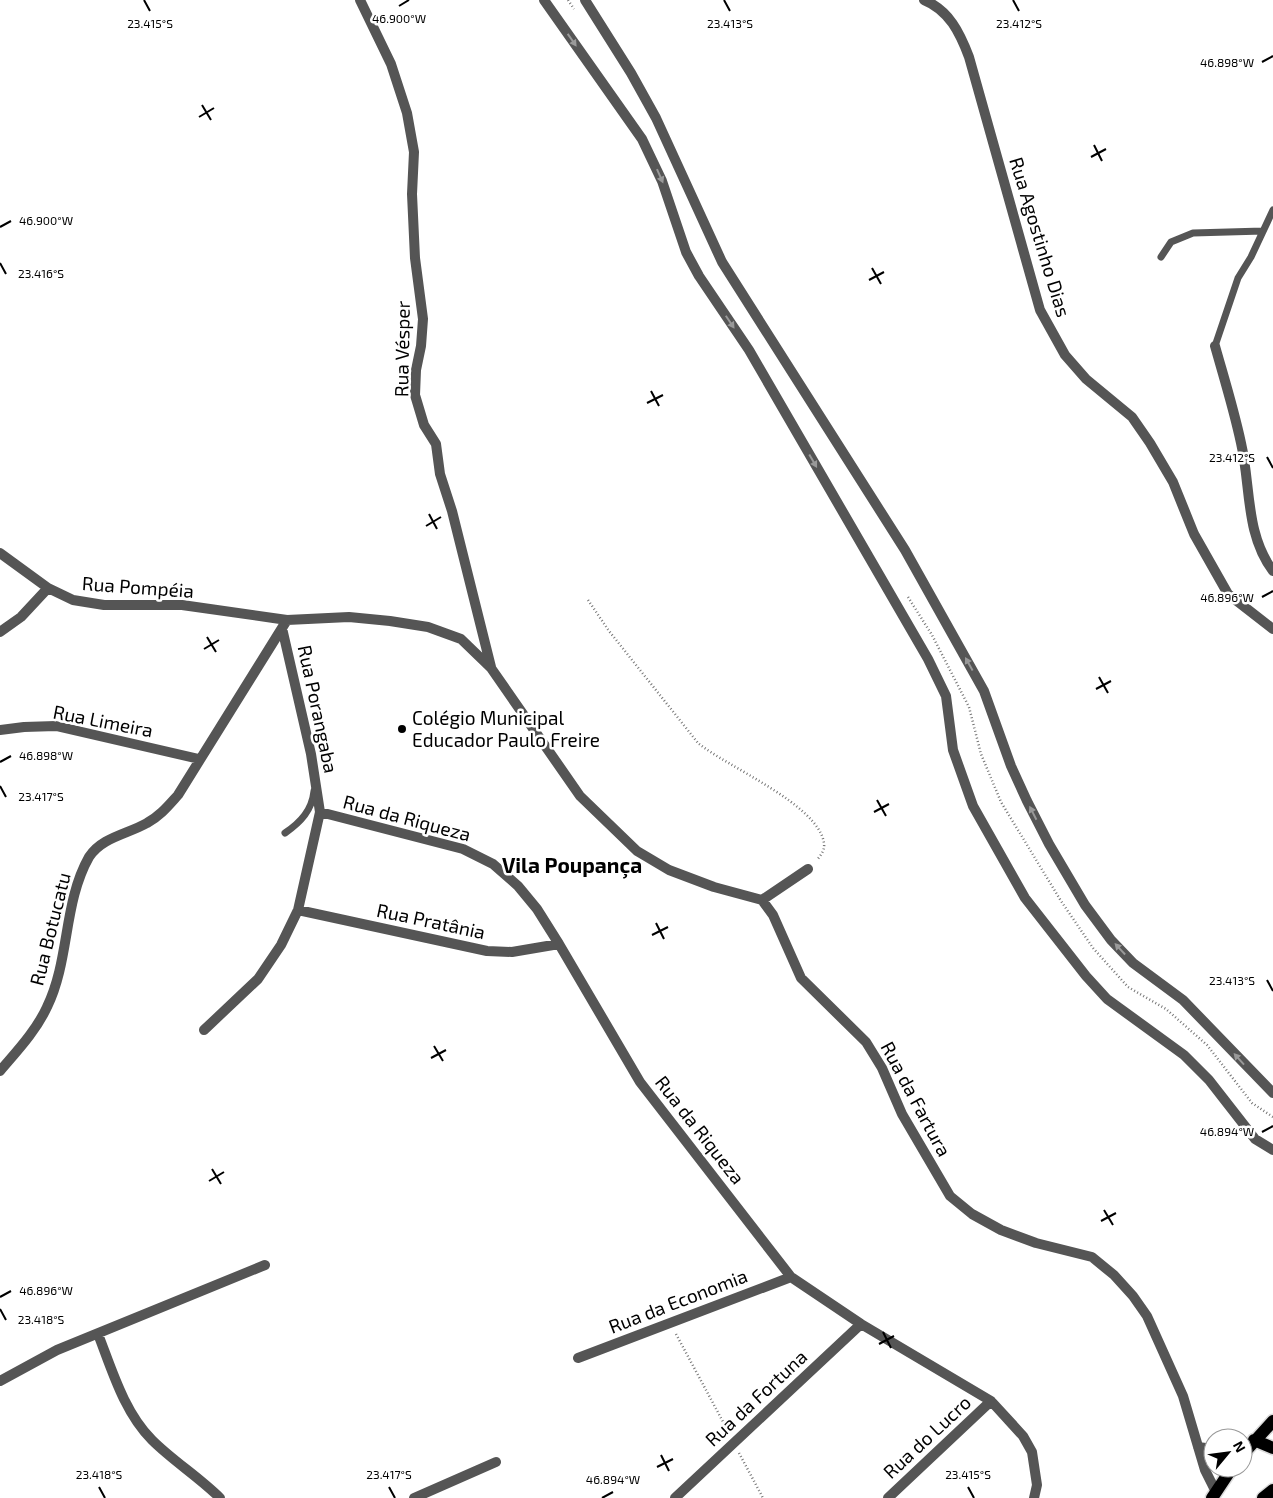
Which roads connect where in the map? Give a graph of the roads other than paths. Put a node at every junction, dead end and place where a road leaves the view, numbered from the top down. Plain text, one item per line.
1 (360, 0) edge
2 (544, 0) edge
3 (585, 0) edge
4 (930, 1) edge
5 (1273, 210) edge
6 (1263, 230) junction
7 (1161, 257) dead end
8 (1215, 346) joint
9 (0, 554) edge
10 (1273, 571) edge
11 (48, 588) junction
12 (285, 624) junction
13 (1273, 629) edge
14 (0, 632) edge
15 (491, 668) junction
16 (0, 730) edge
17 (199, 758) junction
18 (315, 778) junction
19 (320, 812) junction
20 (285, 833) dead end
21 (808, 869) road end
22 (762, 900) junction
23 (298, 910) junction
24 (559, 944) junction
25 (204, 1030) dead end
26 (0, 1071) edge
27 (1273, 1094) edge
28 (1273, 1150) edge
29 (264, 1265) dead end
30 (791, 1277) junction
31 (862, 1324) junction
32 (98, 1334) junction
33 (578, 1358) dead end
34 (0, 1381) edge
35 (991, 1401) junction
36 (1273, 1421) edge
37 (1253, 1438) edge
38 (1253, 1442) edge
39 (1198, 1447) junction
40 (1203, 1448) edge
41 (1273, 1448) edge
42 (496, 1462) dead end
43 (1227, 1478) edge
44 (1273, 1490) edge
45 (1217, 1496) edge
46 (220, 1498) edge
47 (414, 1498) edge
48 (675, 1498) edge
49 (888, 1498) edge
50 (1034, 1498) edge
51 (1263, 1498) edge

1 - 15 street, Rua Vésper
2 -> 28 street
27 -> 3 street
4 - 13 street, Rua Agostinho Dias
5 - 6 lane
6 - 7 lane
6 - 8 lane
8 - 10 street
9 - 11 street, Rua Pompéia
11 - 12 street, Rua Pompéia
11 - 14 street
12 - 15 street
12 - 17 street, Rua Botucatu
12 - 18 street, Rua Porangaba
15 - 22 street
16 - 17 street, Rua Limeira
17 - 26 street, Rua Botucatu
18 - 19 street, Rua Porangaba
18 - 20 lane
19 - 23 street, Rua Porangaba
19 - 24 street, Rua da Riqueza
21 - 22 street
22 - 39 street, Rua da Fartura
23 - 24 street, Rua Pratânia
23 - 25 street, Rua Porangaba
24 - 30 street, Rua da Riqueza
29 - 32 street
30 - 31 street, Rua da Riqueza
30 - 33 street, Rua da Economia
31 - 35 street, Rua da Riqueza
31 - 48 street, Rua da Fortuna
32 - 34 street
32 - 46 street
35 - 49 street, Rua do Lucro
35 - 50 street, Rua da Riqueza
36 - 37 main road
38 - 41 main road
39 - 40 street
39 - 45 street, Rua da Fartura
42 - 47 street
43 - 45 main road
44 - 51 main road

